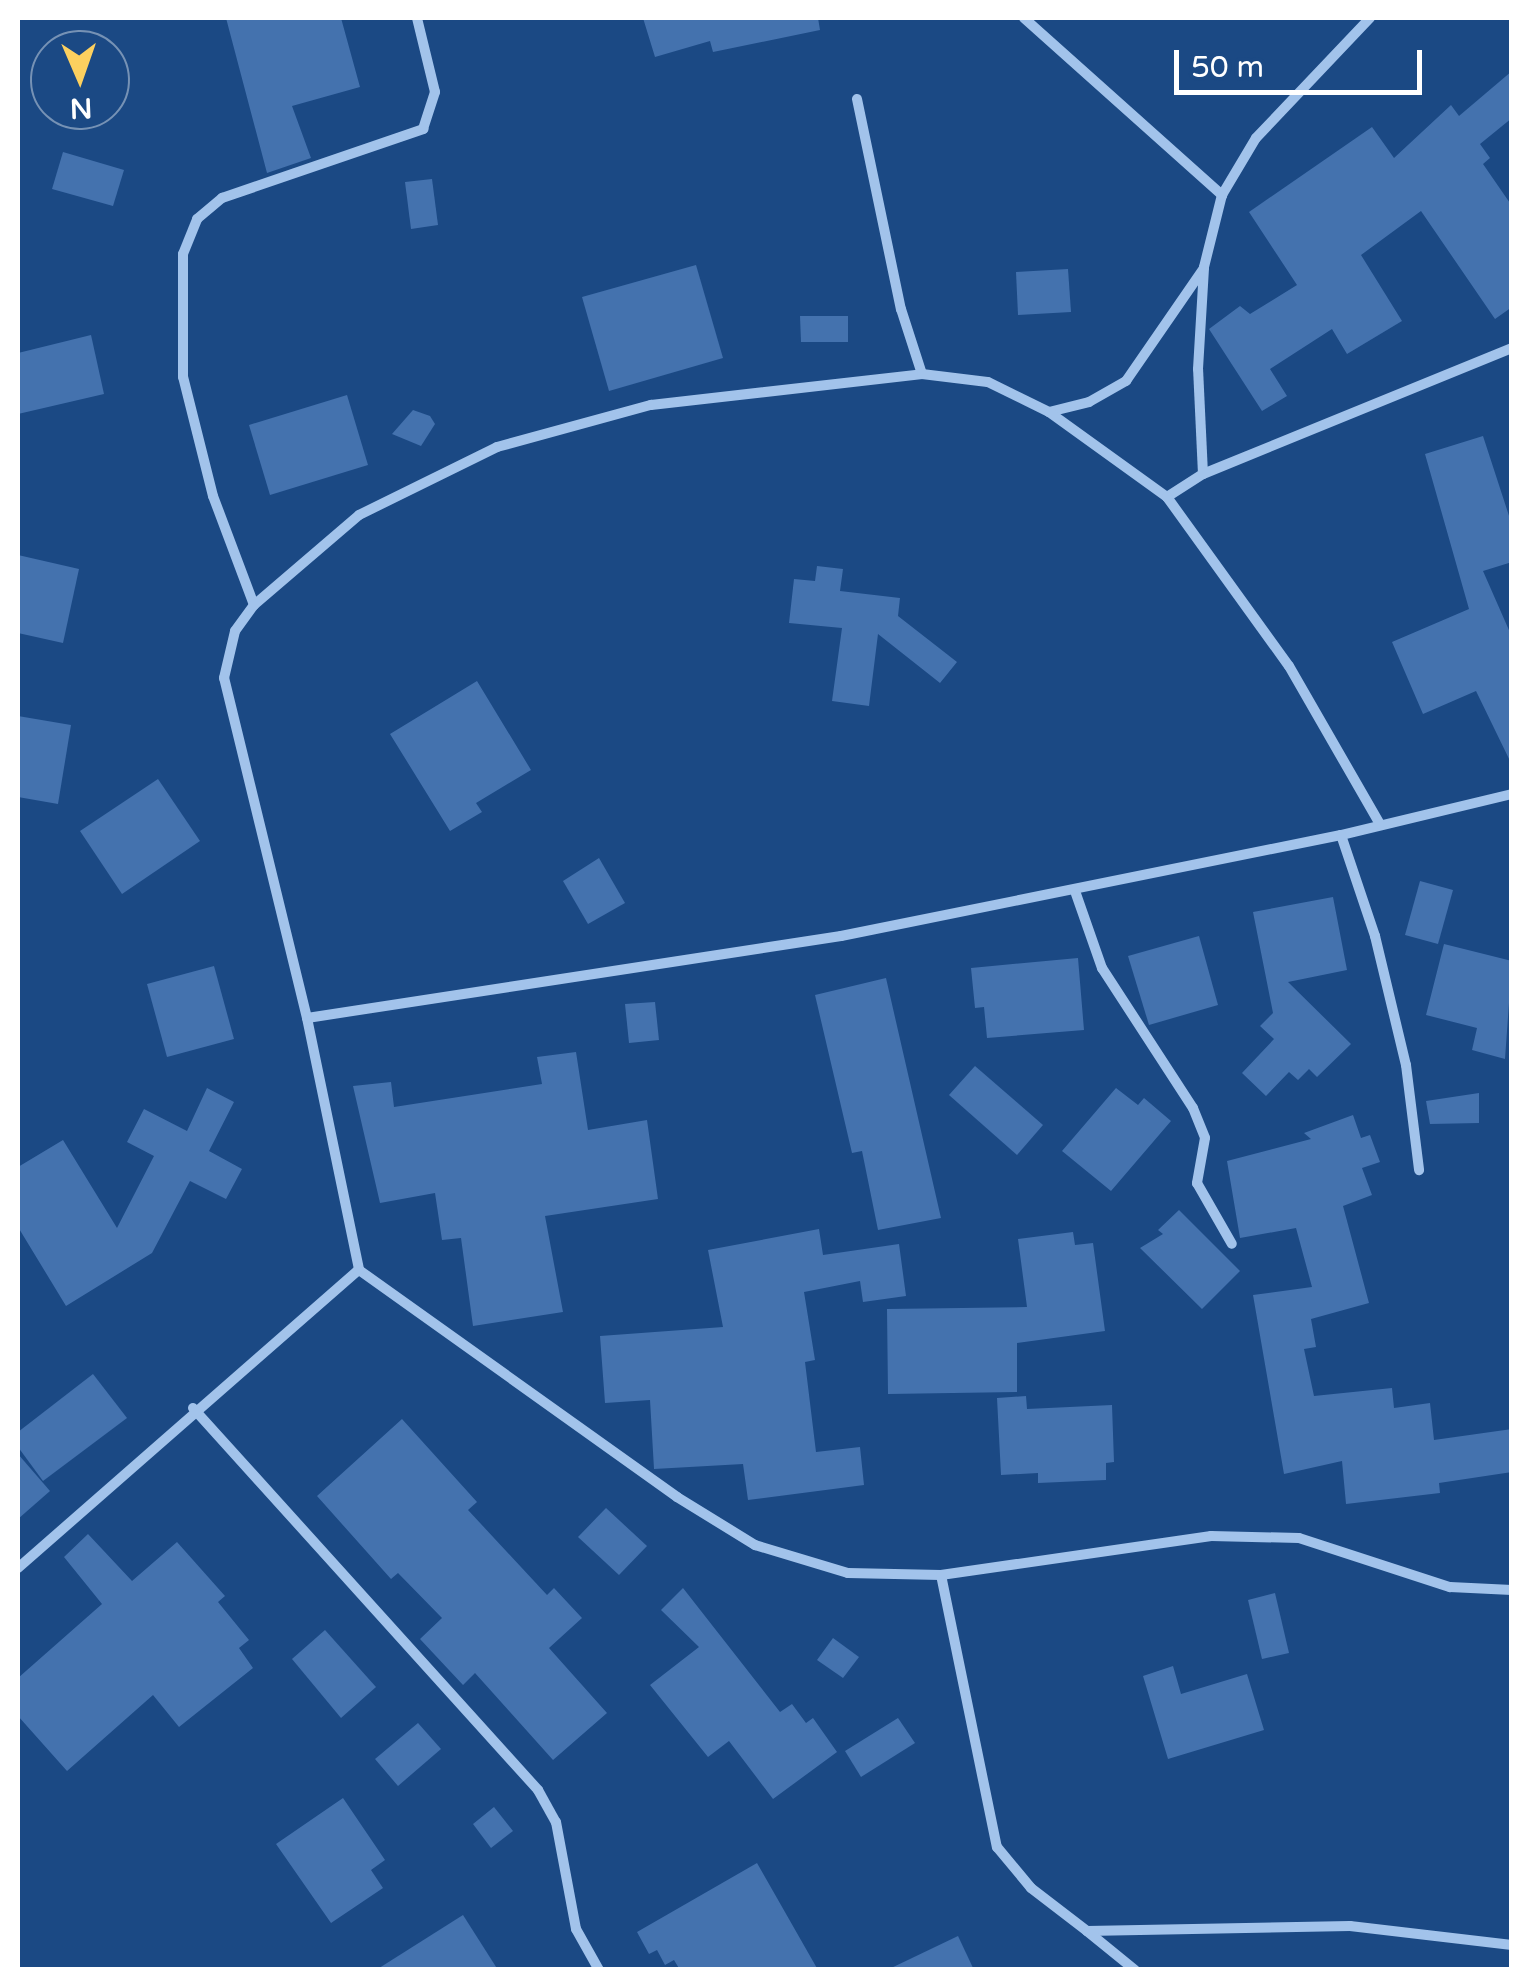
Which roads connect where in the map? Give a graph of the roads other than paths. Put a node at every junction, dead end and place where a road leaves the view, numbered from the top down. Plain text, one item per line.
1 (417, 18) edge
2 (1024, 18) edge
3 (1370, 18) edge
4 (857, 99) dead end
5 (1222, 195) junction
6 (1204, 267) junction
7 (1512, 348) edge
8 (922, 374) junction
9 (1049, 412) junction
10 (1203, 474) junction
11 (1167, 497) junction
12 (254, 605) junction
13 (1512, 794) edge
14 (1380, 824) junction
15 (1341, 835) junction
16 (1075, 891) junction
17 (306, 1018) junction
18 (1419, 1170) dead end
19 (1232, 1244) dead end
20 (359, 1270) junction
21 (193, 1408) junction
22 (18, 1568) edge
23 (941, 1575) junction
24 (1512, 1590) edge
25 (1087, 1932) junction
26 (1512, 1945) edge
27 (599, 1970) edge
28 (1135, 1970) edge

1 - 12 street
2 - 5 street
3 - 5 street
4 - 8 street
5 - 6 street
6 - 9 street
6 - 10 street
7 - 10 street
8 - 9 street
8 - 12 street
9 - 11 street
10 - 11 street
11 - 14 street
12 - 17 street
13 - 14 street
14 - 15 street
15 - 16 street
15 - 18 street
16 - 17 street
16 - 19 street
17 - 20 street
20 - 21 street
20 - 23 street
21 - 22 street
21 - 27 street
23 - 24 street
23 - 25 street
25 - 26 street
25 - 28 street

